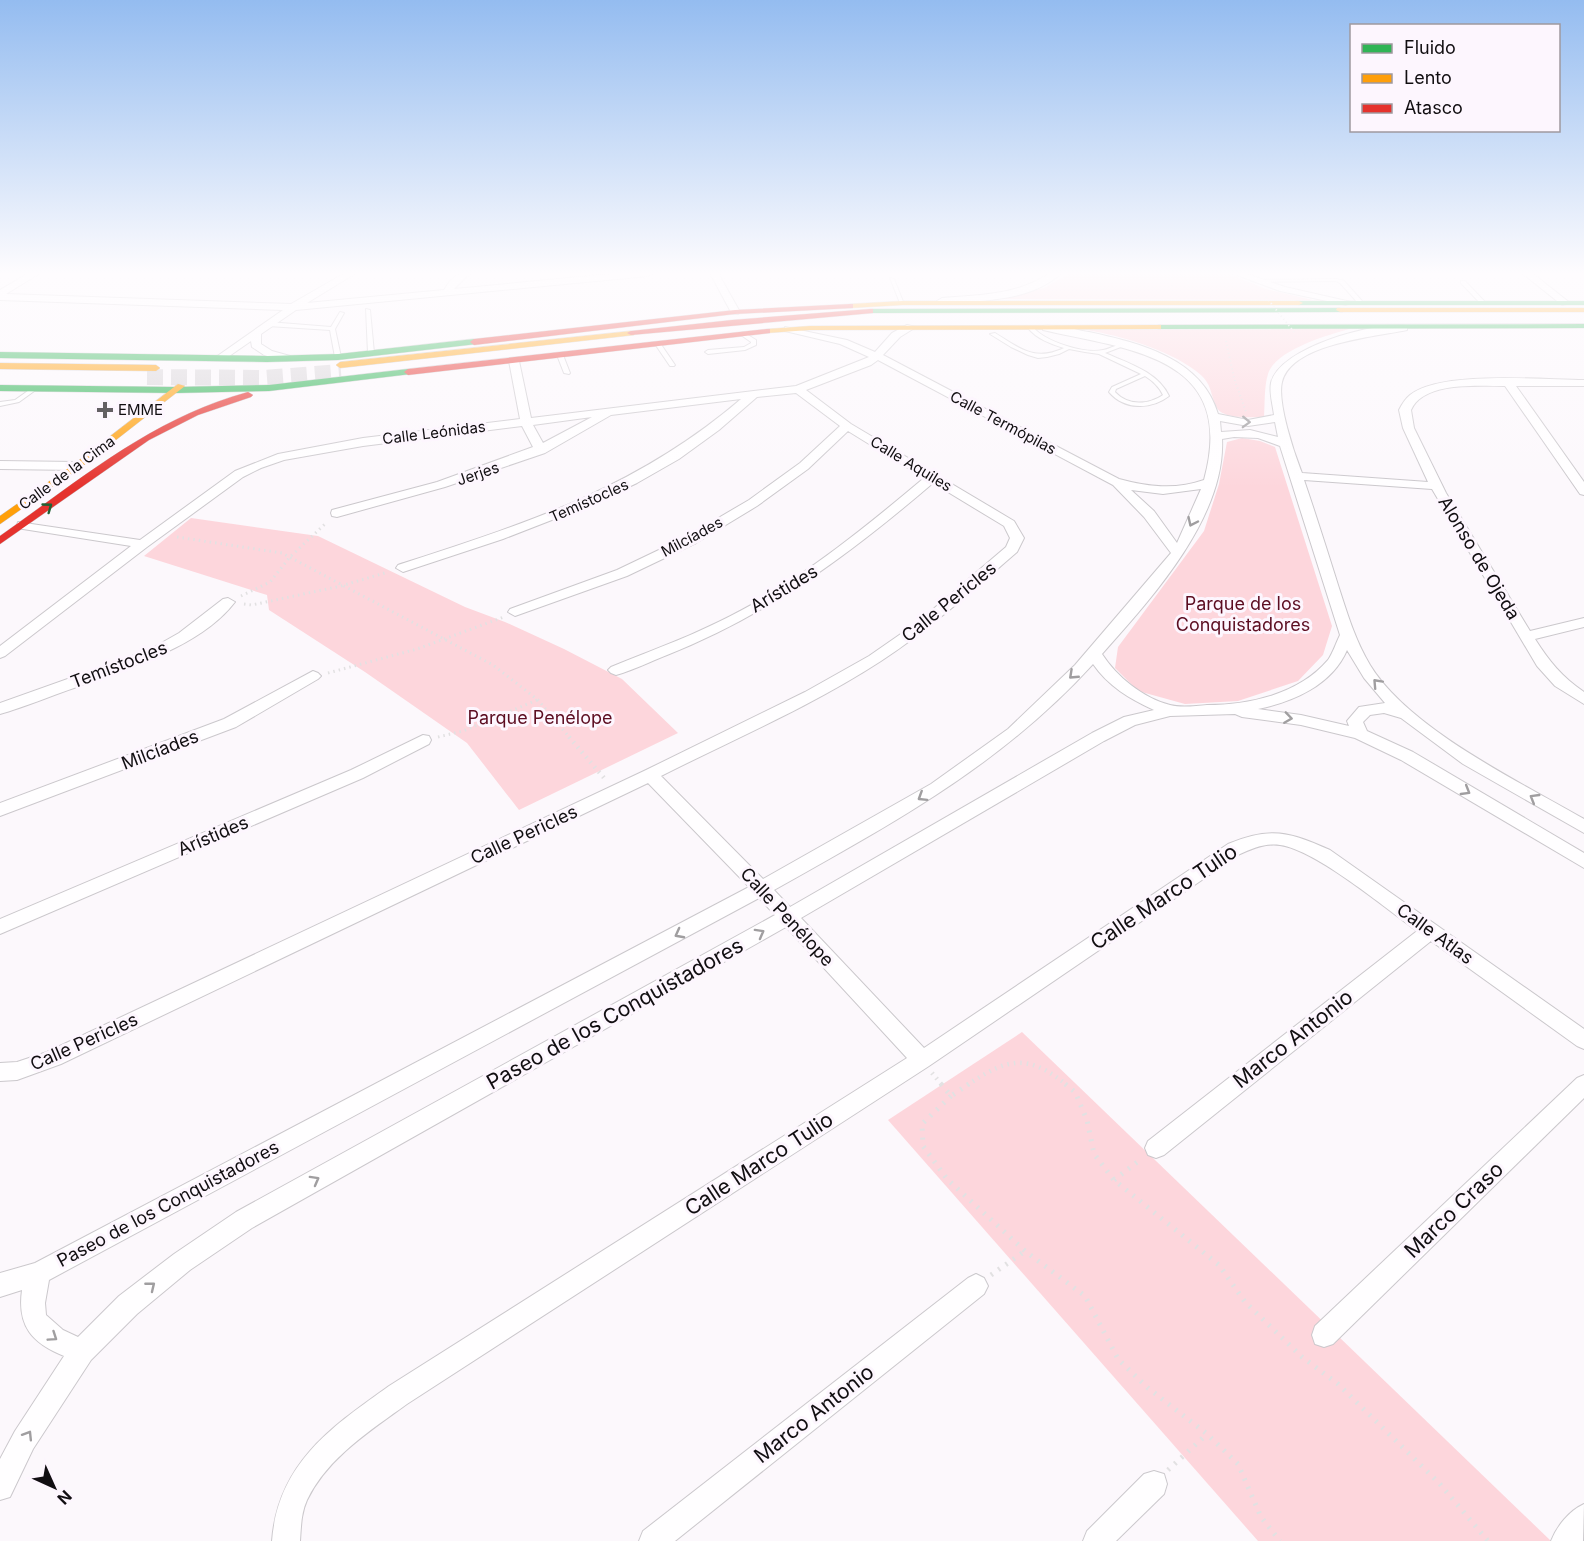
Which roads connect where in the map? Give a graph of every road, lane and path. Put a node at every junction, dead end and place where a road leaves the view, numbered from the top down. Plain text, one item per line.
1 (238, 345) edge
2 (256, 345) edge
3 (335, 345) edge
4 (370, 345) edge
5 (443, 345) edge
6 (538, 345) edge
7 (574, 345) edge
8 (650, 345) edge
9 (659, 345) edge
10 (752, 345) edge
11 (850, 345) edge
12 (886, 345) edge
13 (1015, 345) edge
14 (1063, 345) edge
15 (1121, 345) edge
16 (1126, 345) edge
17 (1227, 345) edge
18 (1324, 345) edge
19 (1069, 347) junction
20 (708, 352) dead end
21 (1101, 352) junction
22 (371, 353) junction
23 (0, 355) edge
24 (560, 355) junction
25 (116, 356) junction
26 (877, 356) junction
27 (221, 357) junction
28 (286, 358) junction
29 (267, 359) junction
30 (514, 361) junction
31 (672, 365) dead end
32 (0, 366) edge
33 (339, 368) junction
34 (567, 373) dead end
35 (202, 374) junction
36 (1145, 374) junction
37 (0, 376) edge
38 (1584, 382) edge
39 (1508, 383) junction
40 (0, 388) edge
41 (263, 388) junction
42 (798, 388) junction
43 (34, 389) junction
44 (73, 389) junction
45 (176, 390) junction
46 (754, 394) junction
47 (694, 401) junction
48 (0, 405) edge
49 (156, 407) junction
50 (611, 412) junction
51 (195, 414) junction
52 (1213, 416) junction
53 (730, 417) junction
54 (1278, 418) junction
55 (526, 422) junction
56 (1248, 423) junction
57 (847, 426) junction
58 (1217, 437) junction
59 (1283, 443) junction
60 (541, 450) junction
61 (0, 465) edge
62 (77, 466) junction
63 (933, 477) junction
64 (1297, 477) junction
65 (1211, 481) junction
66 (1115, 482) junction
67 (1435, 486) junction
68 (1584, 491) edge
69 (337, 513) joint
70 (0, 521) edge
71 (23, 525) junction
72 (156, 535) junction
73 (0, 541) edge
74 (1016, 542) joint
75 (142, 544) junction
76 (1178, 554) junction
77 (290, 557) junction
78 (404, 568) joint
79 (341, 586) junction
80 (228, 602) junction
81 (515, 612) joint
82 (1584, 622) edge
83 (1347, 635) junction
84 (1527, 636) junction
85 (446, 641) junction
86 (0, 653) edge
87 (1095, 656) junction
88 (616, 670) dead end
89 (313, 676) joint
90 (538, 699) junction
91 (1584, 699) edge
92 (3, 706) edge
93 (1230, 710) junction
94 (1170, 711) junction
95 (1406, 714) junction
96 (1360, 734) junction
97 (423, 740) joint
98 (650, 775) junction
99 (615, 792) junction
100 (0, 810) edge
101 (1584, 828) edge
102 (1281, 838) joint
103 (1584, 861) edge
104 (762, 889) junction
105 (788, 917) junction
106 (0, 927) edge
107 (1430, 931) junction
108 (1584, 1040) edge
109 (922, 1060) junction
110 (0, 1072) edge
111 (1584, 1084) edge
112 (951, 1096) junction
113 (1156, 1148) joint
114 (1114, 1180) junction
115 (1025, 1251) junction
116 (39, 1273) junction
117 (0, 1285) edge
118 (976, 1286) joint
119 (1324, 1335) dead end
120 (82, 1351) junction
121 (1208, 1434) junction
122 (1154, 1484) joint
123 (0, 1486) edge
124 (1584, 1518) edge
125 (286, 1541) edge
126 (653, 1541) edge
127 (1098, 1541) edge
128 (1280, 1541) edge
129 (1488, 1541) edge
130 (1565, 1541) edge

1 - 27 street, Calle de la Cima
2 - 28 street
3 - 33 lane
4 - 22 lane
5 - 22 street
6 - 33 street
7 - 33 street
8 - 24 street
9 - 31 lane
10 - 20 lane
11 - 26 street, Calle Termópilas
12 - 26 street, Calle Leónidas
13 - 19 lane
14 - 19 lane
15 - 21 lane
16 - 52 street, Paseo de los Conquistadores
17 - 56 path
18 - 54 street
19 - 21 lane
21 - 36 lane
22 - 33 street
23 - 25 street
24 - 30 street
24 - 34 lane
25 - 27 street
25 - 44 street
26 - 42 street, Calle Leónidas
26 - 66 street, Calle Termópilas
27 - 29 street
27 - 35 street, Calle de la Cima
28 - 29 street
28 - 33 street
28 - 41 street, Calle de la Cima
29 - 35 street
30 - 33 street
30 - 55 street
32 - 37 street
33 - 41 street
35 - 41 street
35 - 45 street, Calle de la Cima
36 - 36 lane
38 - 39 street
39 - 67 street, Alonso de Ojeda
39 - 68 street
40 - 43 street
41 - 45 street
41 - 51 street, Calle de la Cima
42 - 46 street, Calle Leónidas
42 - 57 street, Calle Aquiles
43 - 44 street
43 - 48 lane
44 - 45 street
45 - 49 street, Calle de la Cima
46 - 47 street, Calle Leónidas
46 - 53 street, Temístocles
47 - 50 street, Calle Leónidas
47 - 53 street
49 - 51 street
49 - 62 street, Calle de la Cima
50 - 55 street, Calle Leónidas
50 - 60 street, Jerjes
71 -> 51 street, Calle de la Cima
52 -> 56 street
52 - 58 street, Paseo de los Conquistadores
53 - 78 street, Temístocles
54 - 56 street
54 - 59 street
55 - 60 street
55 - 72 street, Calle Leónidas
57 - 63 street, Calle Aquiles
57 - 81 street, Milcíades
58 - 59 street
58 - 65 street, Paseo de los Conquistadores
59 - 64 street
60 - 69 street, Jerjes
61 - 62 street
62 - 70 street, Calle de la Cima
63 - 74 street, Calle Aquiles
63 - 88 street, Arístides
64 - 67 street
64 - 83 street
65 - 66 street, Calle Termópilas
65 -> 76 street, Paseo de los Conquistadores
66 - 76 street, Calle Termópilas
67 - 84 street, Alonso de Ojeda
69 - 77 path
71 - 73 street, Calle de la Cima
71 - 75 street
72 - 75 street, Calle Leónidas
72 - 77 path
74 - 98 street, Calle Pericles
75 - 86 street, Calle Leónidas
76 - 87 street, Paseo de los Conquistadores
77 - 79 path
77 - 80 path
78 - 79 path
79 - 80 path
79 - 85 path
80 - 92 street, Temístocles
81 - 85 path
82 - 84 street
83 - 93 street, Paseo de los Conquistadores
95 -> 83 street
84 - 91 street, Alonso de Ojeda
85 - 89 path
85 - 90 path
87 - 94 street, Paseo de los Conquistadores
87 -> 104 street, Paseo de los Conquistadores
89 - 100 street, Milcíades
90 - 97 path
90 - 99 path
93 - 94 street, Paseo de los Conquistadores
93 -> 96 street
94 - 105 street, Paseo de los Conquistadores
95 - 96 street
101 -> 95 street
96 -> 103 street
97 - 106 street, Arístides
98 - 99 street, Calle Pericles
98 - 104 street, Calle Penélope
99 - 110 street, Calle Pericles
102 - 107 street, Calle Atlas
102 - 109 street, Calle Marco Tulio
104 - 105 street, Calle Penélope
104 -> 116 street, Paseo de los Conquistadores
105 - 109 street, Calle Penélope
120 -> 105 street, Paseo de los Conquistadores
107 - 108 street, Calle Atlas
107 - 113 street, Marco Antonio
109 - 112 path
109 - 125 street, Calle Marco Tulio
111 - 119 street, Marco Craso
112 - 114 path
112 - 115 path
113 - 114 path
114 - 129 path
115 - 118 path
115 - 121 path
116 - 117 street, Paseo de los Conquistadores
116 -> 120 street, Paseo de los Conquistadores
118 - 126 street, Marco Antonio
123 -> 120 street, Paseo de los Conquistadores
121 - 122 path
121 - 128 path
122 - 127 street
124 - 130 street

